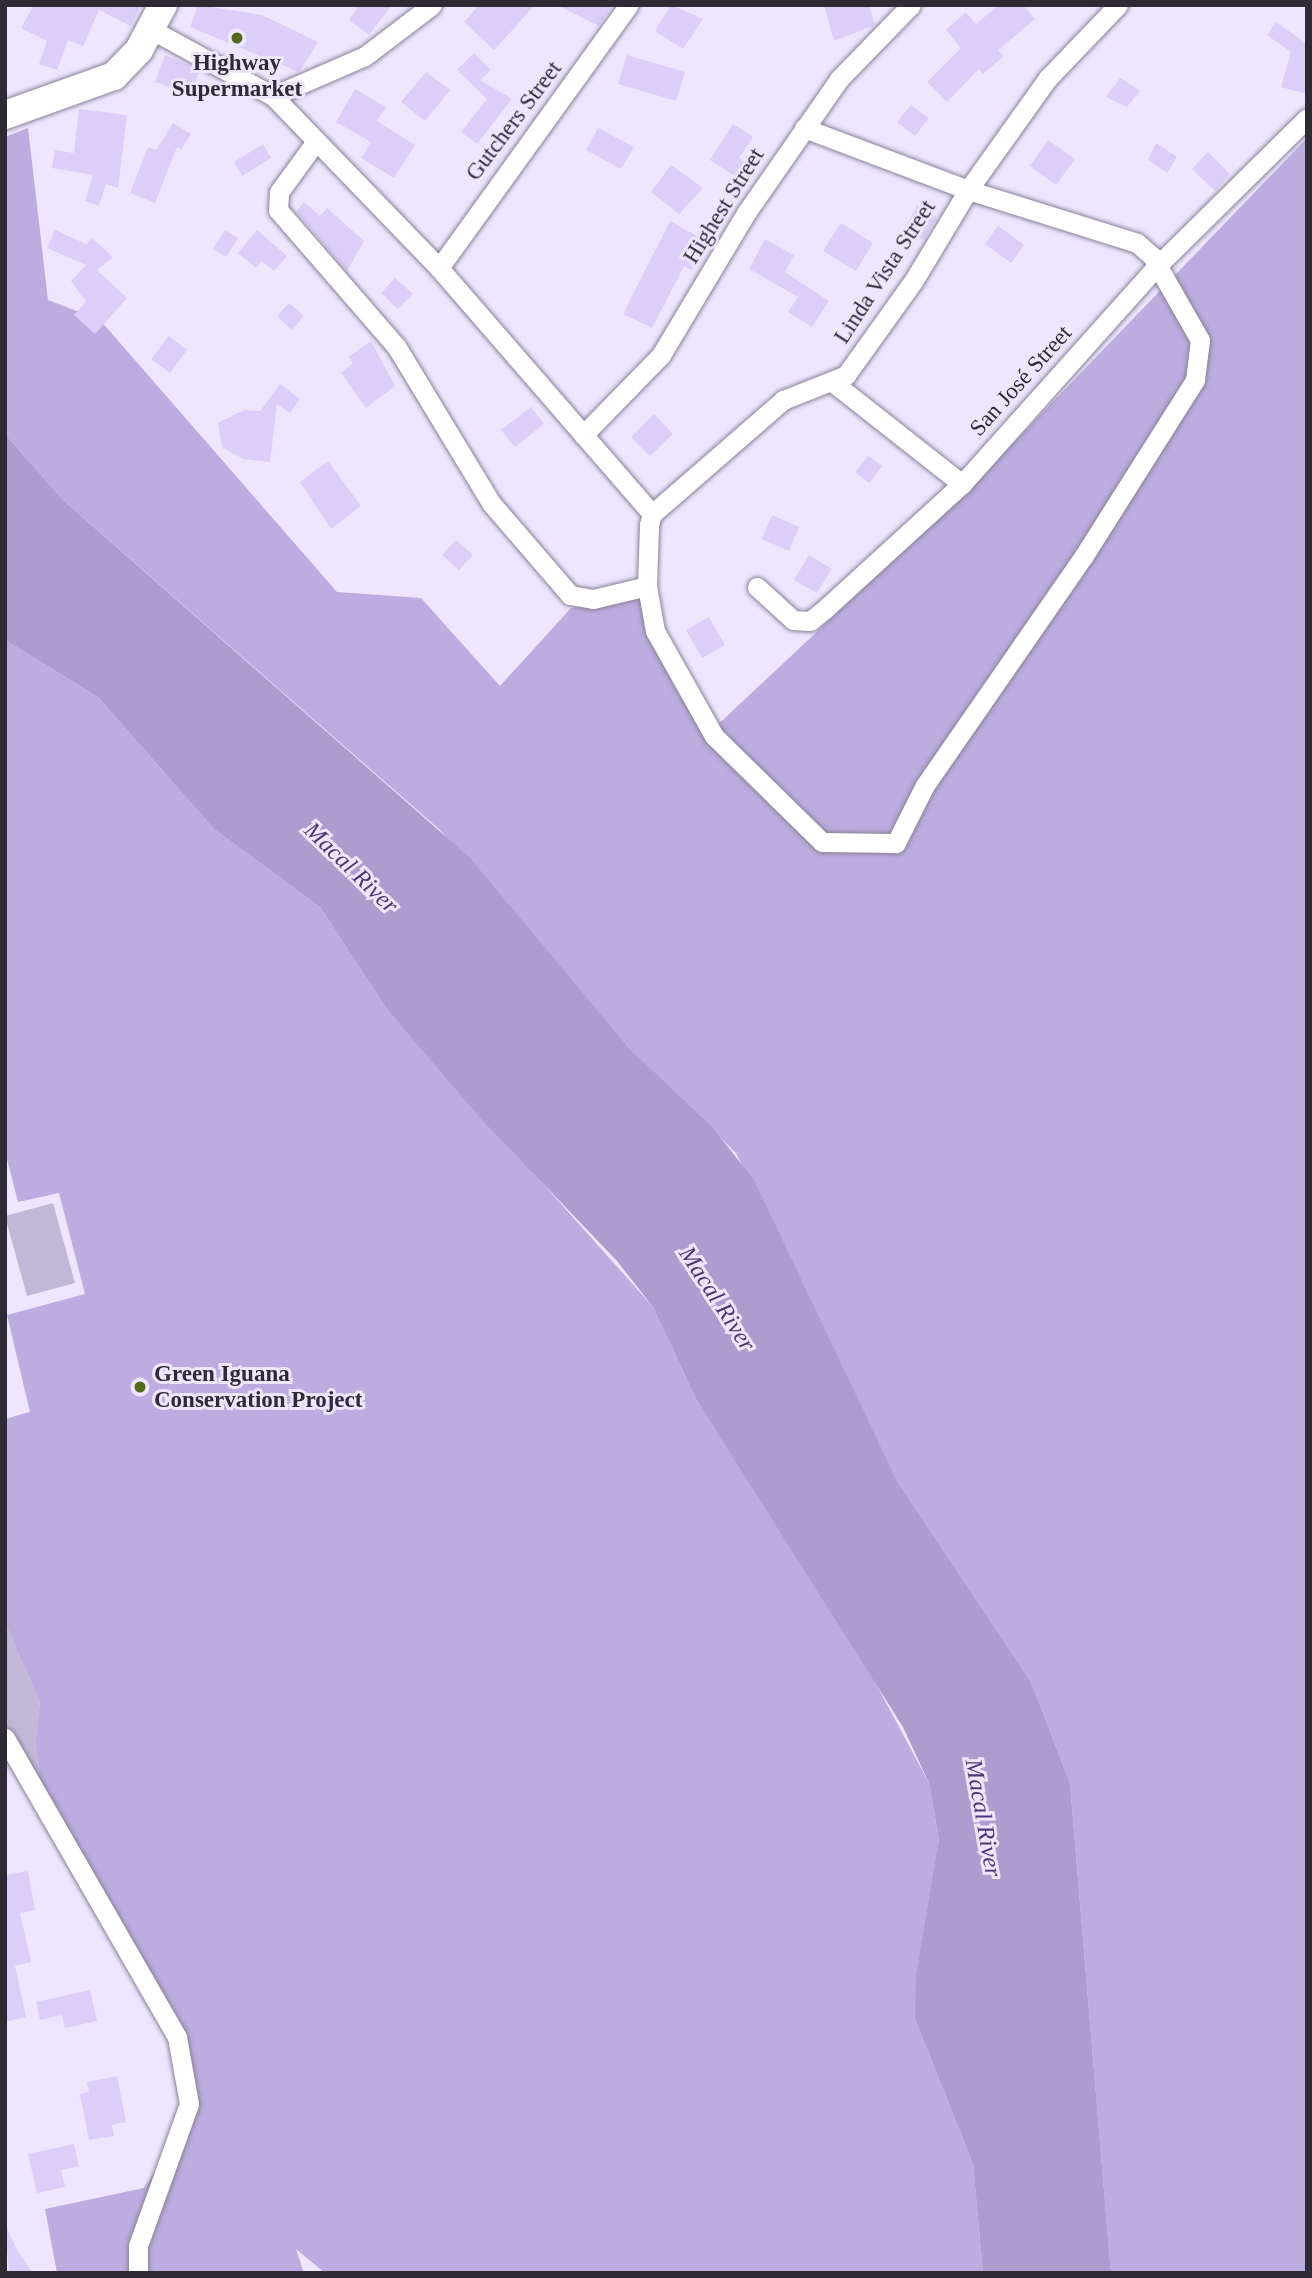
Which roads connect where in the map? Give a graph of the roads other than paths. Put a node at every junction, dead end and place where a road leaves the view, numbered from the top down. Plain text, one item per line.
1 (432, 5) edge
2 (629, 5) edge
3 (911, 5) edge
4 (1118, 5) edge
5 (158, 18) edge
6 (272, 96) junction
7 (5, 115) edge
8 (1307, 118) edge
9 (804, 128) junction
10 (314, 144) junction
11 (968, 190) junction
12 (1158, 265) junction
13 (439, 268) junction
14 (835, 384) junction
15 (583, 435) junction
16 (962, 484) junction
17 (652, 514) junction
18 (647, 586) junction
19 (757, 587) dead end
20 (5, 1738) edge
21 (138, 2273) edge

1 - 6 street
2 - 13 street, Gutchers Street
3 - 9 street, Highest Street
4 - 11 street, Linda Vista Street
5 - 6 street
5 - 7 main road
6 - 10 street
8 - 12 street, San José Street
9 - 11 street
9 - 15 street, Highest Street
10 - 13 street
10 - 18 street
11 - 12 street
11 - 14 street, Linda Vista Street
12 - 16 street, San José Street
12 - 18 street
13 - 15 street
14 - 16 street
14 - 17 street
15 - 17 street
16 - 19 street, San José Street
17 - 18 street
20 - 21 street

